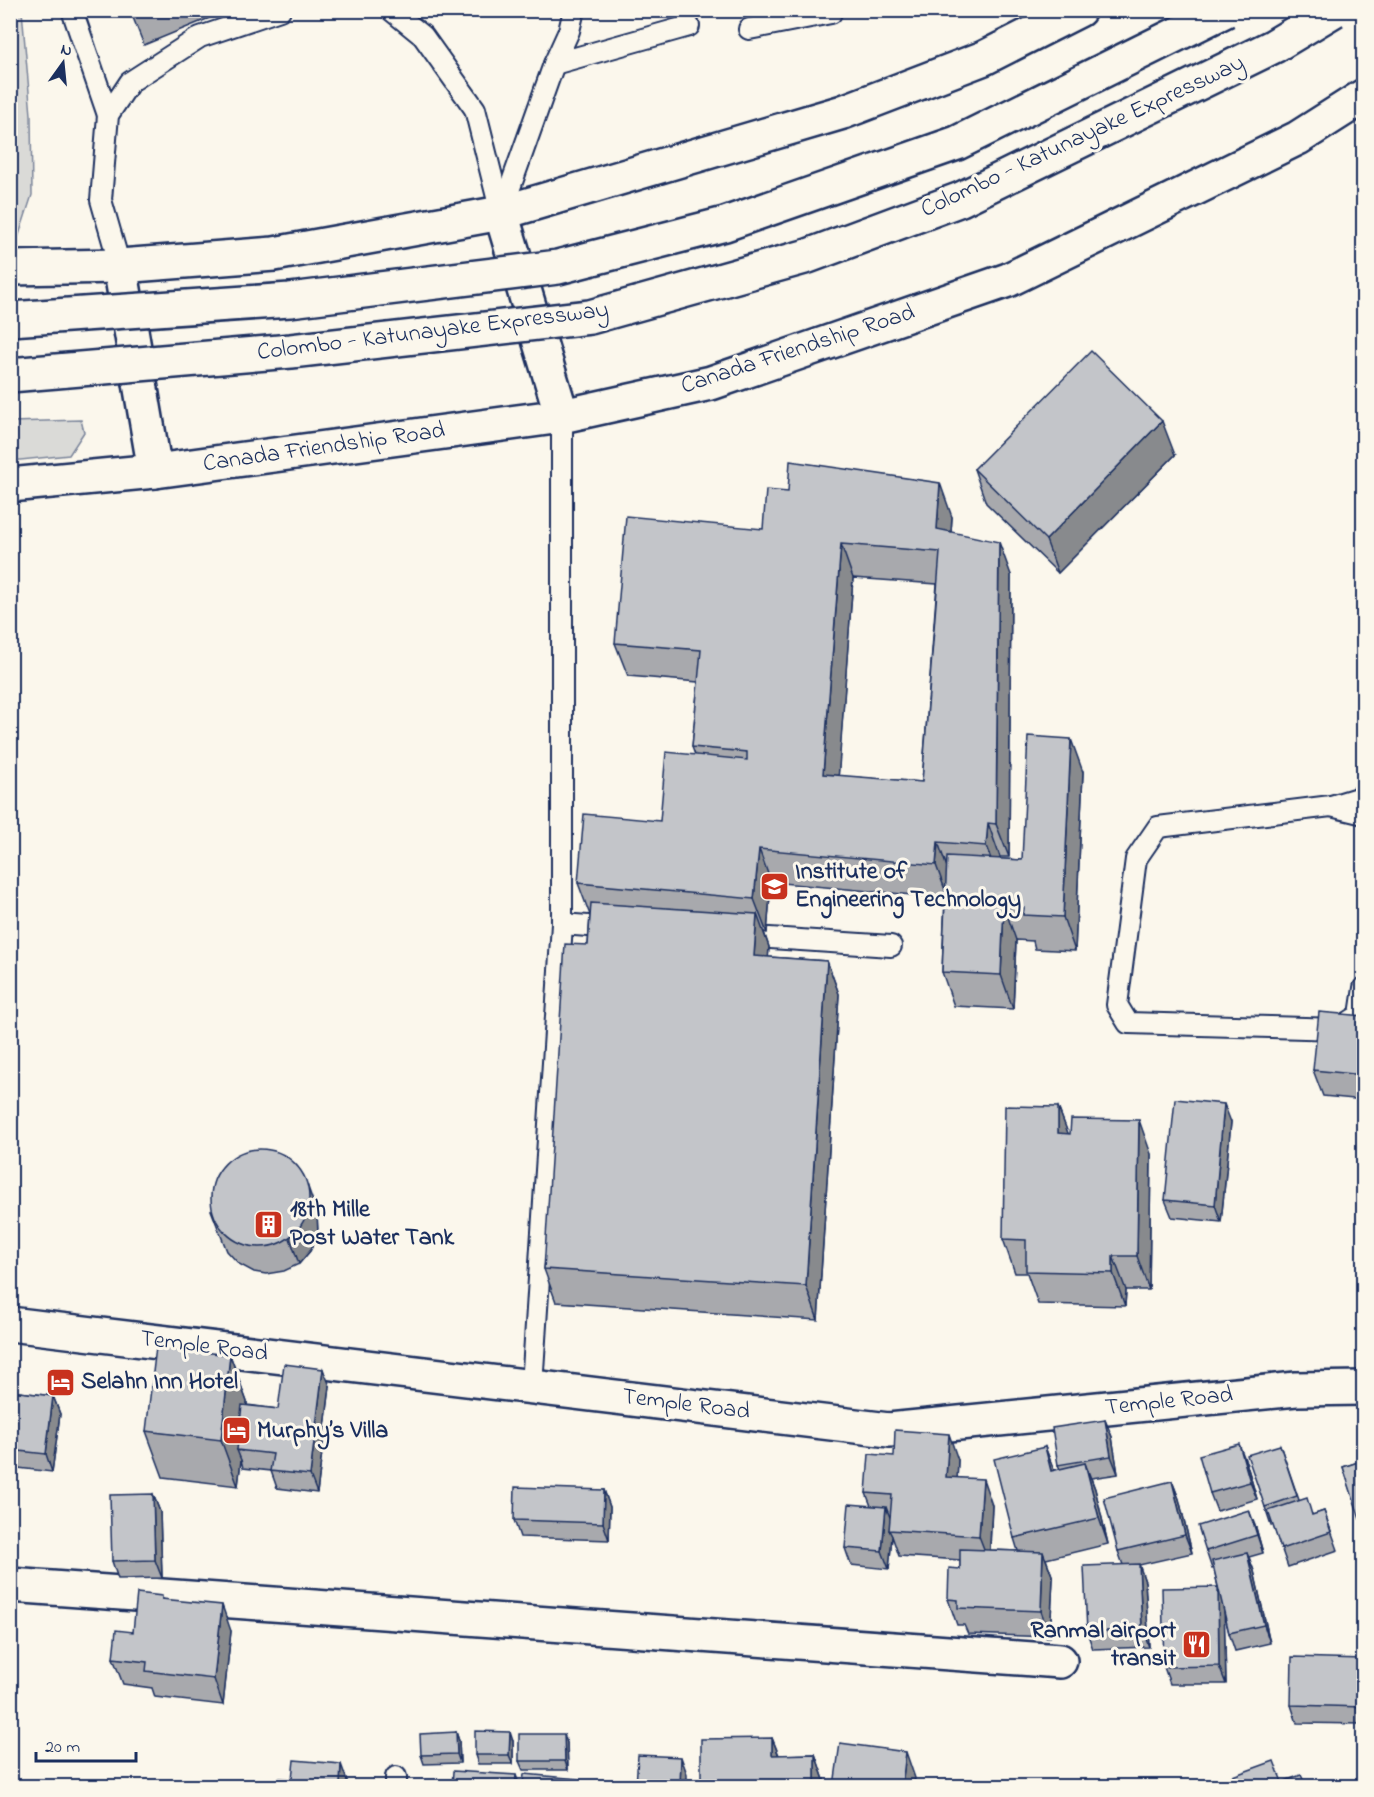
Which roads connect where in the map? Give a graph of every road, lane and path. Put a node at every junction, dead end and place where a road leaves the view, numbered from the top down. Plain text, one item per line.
1 (72, 10) edge
2 (280, 10) edge
3 (391, 10) edge
4 (574, 10) edge
5 (832, 10) edge
6 (1079, 10) edge
7 (1226, 10) edge
8 (1334, 10) edge
9 (689, 26) dead end
10 (749, 29) dead end
11 (554, 64) junction
12 (1364, 96) edge
13 (108, 115) junction
14 (501, 213) junction
15 (120, 266) junction
16 (10, 268) edge
17 (10, 319) edge
18 (10, 375) edge
19 (562, 416) junction
20 (155, 471) junction
21 (10, 485) edge
22 (1364, 796) edge
23 (1331, 806) junction
24 (1364, 814) edge
25 (562, 924) junction
26 (633, 929) edge
27 (715, 934) edge
28 (891, 946) dead end
29 (1364, 988) edge
30 (10, 1324) edge
31 (532, 1386) junction
32 (1364, 1388) edge
33 (10, 1585) edge
34 (1060, 1661) dead end

1 - 13 lane
2 - 13 lane
3 - 14 lane
4 - 11 lane
5 - 10 lane
6 - 14 main road
7 - 17 main road, Colombo - Katunayake Expressway, bridge
8 - 18 main road, Colombo - Katunayake Expressway, bridge
9 - 11 lane
11 - 14 lane
12 - 19 main road, Canada Friendship Road
13 - 15 lane
14 - 15 main road
14 - 19 main road
15 - 16 main road
15 - 20 main road
19 - 20 main road, Canada Friendship Road
19 - 25 lane
20 - 21 main road, Canada Friendship Road
22 - 23 lane
23 - 24 lane
23 - 29 lane
25 - 26 lane
25 - 31 lane
27 - 28 lane
30 - 31 main road, Temple Road
31 - 32 main road, Temple Road
33 - 34 main road

